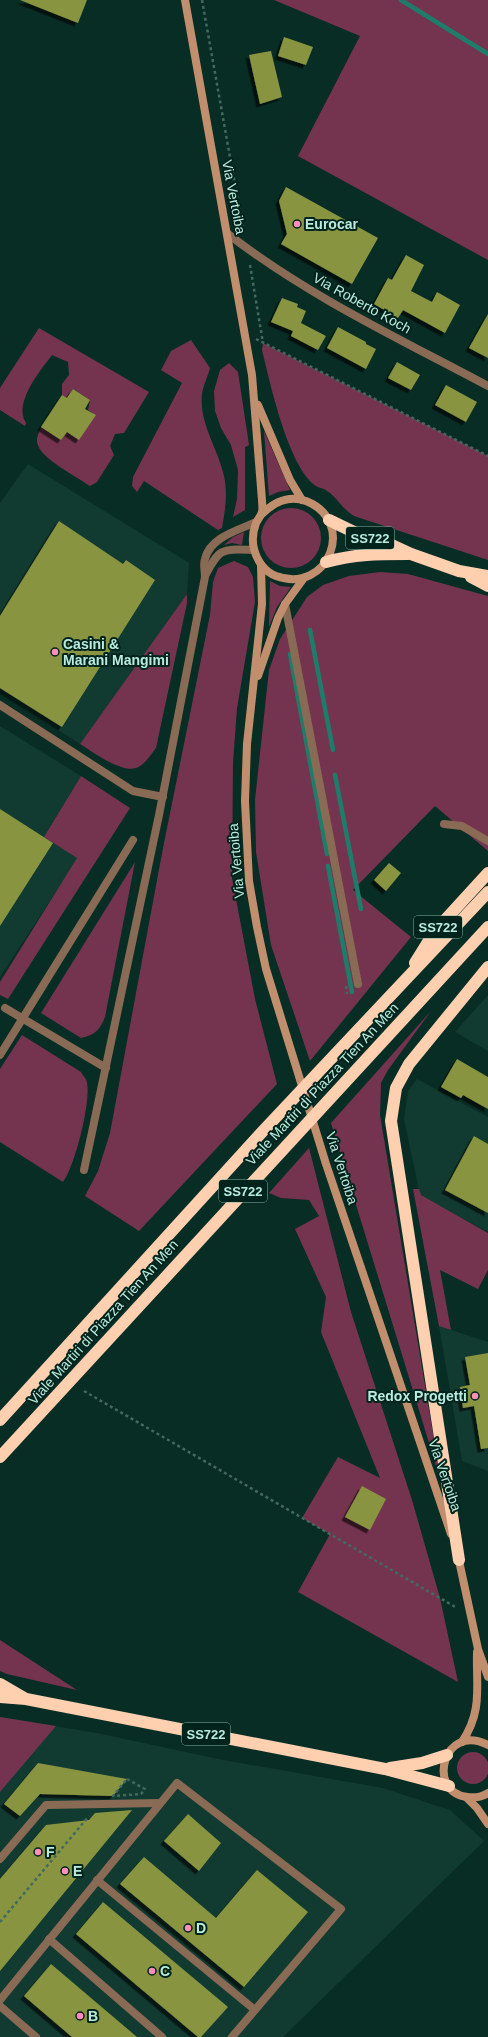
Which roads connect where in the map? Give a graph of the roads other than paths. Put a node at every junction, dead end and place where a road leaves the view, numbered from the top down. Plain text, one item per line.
1 (185, 0) edge
2 (228, 234) junction
3 (488, 386) edge
4 (256, 399) junction
5 (302, 500) junction
6 (262, 514) junction
7 (329, 520) junction
8 (256, 522) junction
9 (254, 550) junction
10 (411, 554) junction
11 (326, 562) junction
12 (261, 565) junction
13 (459, 571) junction
14 (488, 576) edge
15 (205, 577) junction
16 (304, 578) junction
17 (488, 586) edge
18 (285, 604) junction
19 (255, 684) junction
20 (0, 705) edge
21 (163, 797) junction
22 (444, 824) dead end
23 (133, 840) dead end
24 (488, 841) edge
25 (488, 873) edge
26 (488, 892) edge
27 (488, 927) edge
28 (488, 968) edge
29 (358, 984) dead end
30 (398, 989) junction
31 (5, 1008) dead end
32 (23, 1018) junction
33 (0, 1055) edge
34 (106, 1068) junction
35 (84, 1170) dead end
36 (0, 1420) edge
37 (0, 1457) edge
38 (460, 1560) junction
39 (478, 1649) junction
40 (488, 1677) edge
41 (0, 1684) edge
42 (0, 1697) edge
43 (26, 1699) junction
44 (462, 1742) junction
45 (488, 1745) edge
46 (447, 1755) junction
47 (385, 1769) junction
48 (449, 1786) junction
49 (488, 1792) edge
50 (466, 1797) junction
51 (160, 1804) junction
52 (488, 1824) edge
53 (0, 1859) edge
54 (97, 1880) junction
55 (49, 1939) junction
56 (0, 2000) edge
57 (0, 2006) edge
58 (255, 2010) junction
59 (36, 2037) edge
60 (162, 2037) edge
61 (232, 2037) edge

1 - 2 main road, Via Vertoiba
2 - 3 street, Via Roberto Koch
2 - 4 main road, Via Vertoiba
4 - 5 main road, Via Vertoiba
4 - 6 main road, Via Vertoiba
5 - 6 main road, Via Vertoiba
5 - 7 main road, Via Vertoiba
6 - 8 main road, Via Vertoiba
7 - 10 highway, SS722
7 - 11 main road, Via Vertoiba
8 - 9 main road, Via Vertoiba
8 - 15 street, Via Vertoiba
9 - 12 main road, Via Vertoiba
9 - 15 street, Via Vertoiba
10 - 11 highway, SS722
10 - 13 highway, SS722
11 - 16 main road, Via Vertoiba
12 - 16 main road
12 - 19 main road, Via Vertoiba
13 - 14 highway, SS722
13 - 17 highway, SS722
15 - 21 street, Via Vertoiba
16 - 18 main road, Via Vertoiba
18 - 19 main road, Via Vertoiba
18 - 29 street
19 - 38 main road, Via Vertoiba
20 - 21 street
21 - 34 street, Via Vertoiba
22 - 24 street
23 - 32 street
25 - 30 highway, SS722
26 - 30 highway, Viale Martiri di Piazza Tien An Men / SS722
27 - 37 highway, Viale Martiri di Piazza Tien An Men / SS722
28 - 38 highway
30 - 36 highway, Viale Martiri di Piazza Tien An Men / SS722
31 - 32 street
32 - 33 street
32 - 34 street
34 - 35 street, Via Vertoiba
38 - 39 main road, Via Vertoiba
39 - 40 main road, Via Vertoiba
39 - 44 main road, Via Vertoiba
41 - 43 highway, SS722
42 - 43 highway, SS722
43 - 47 highway, SS722
44 - 45 main road
44 - 46 main road, Via Vertoiba
46 - 47 highway, SS722
46 - 48 main road
47 - 48 highway, SS722
48 - 50 main road
49 - 50 main road
50 - 52 main road
51 - 53 street
51 - 54 street
51 - 58 street
54 - 55 street
54 - 58 street
55 - 56 street
55 - 60 street
57 - 59 street
58 - 61 street

